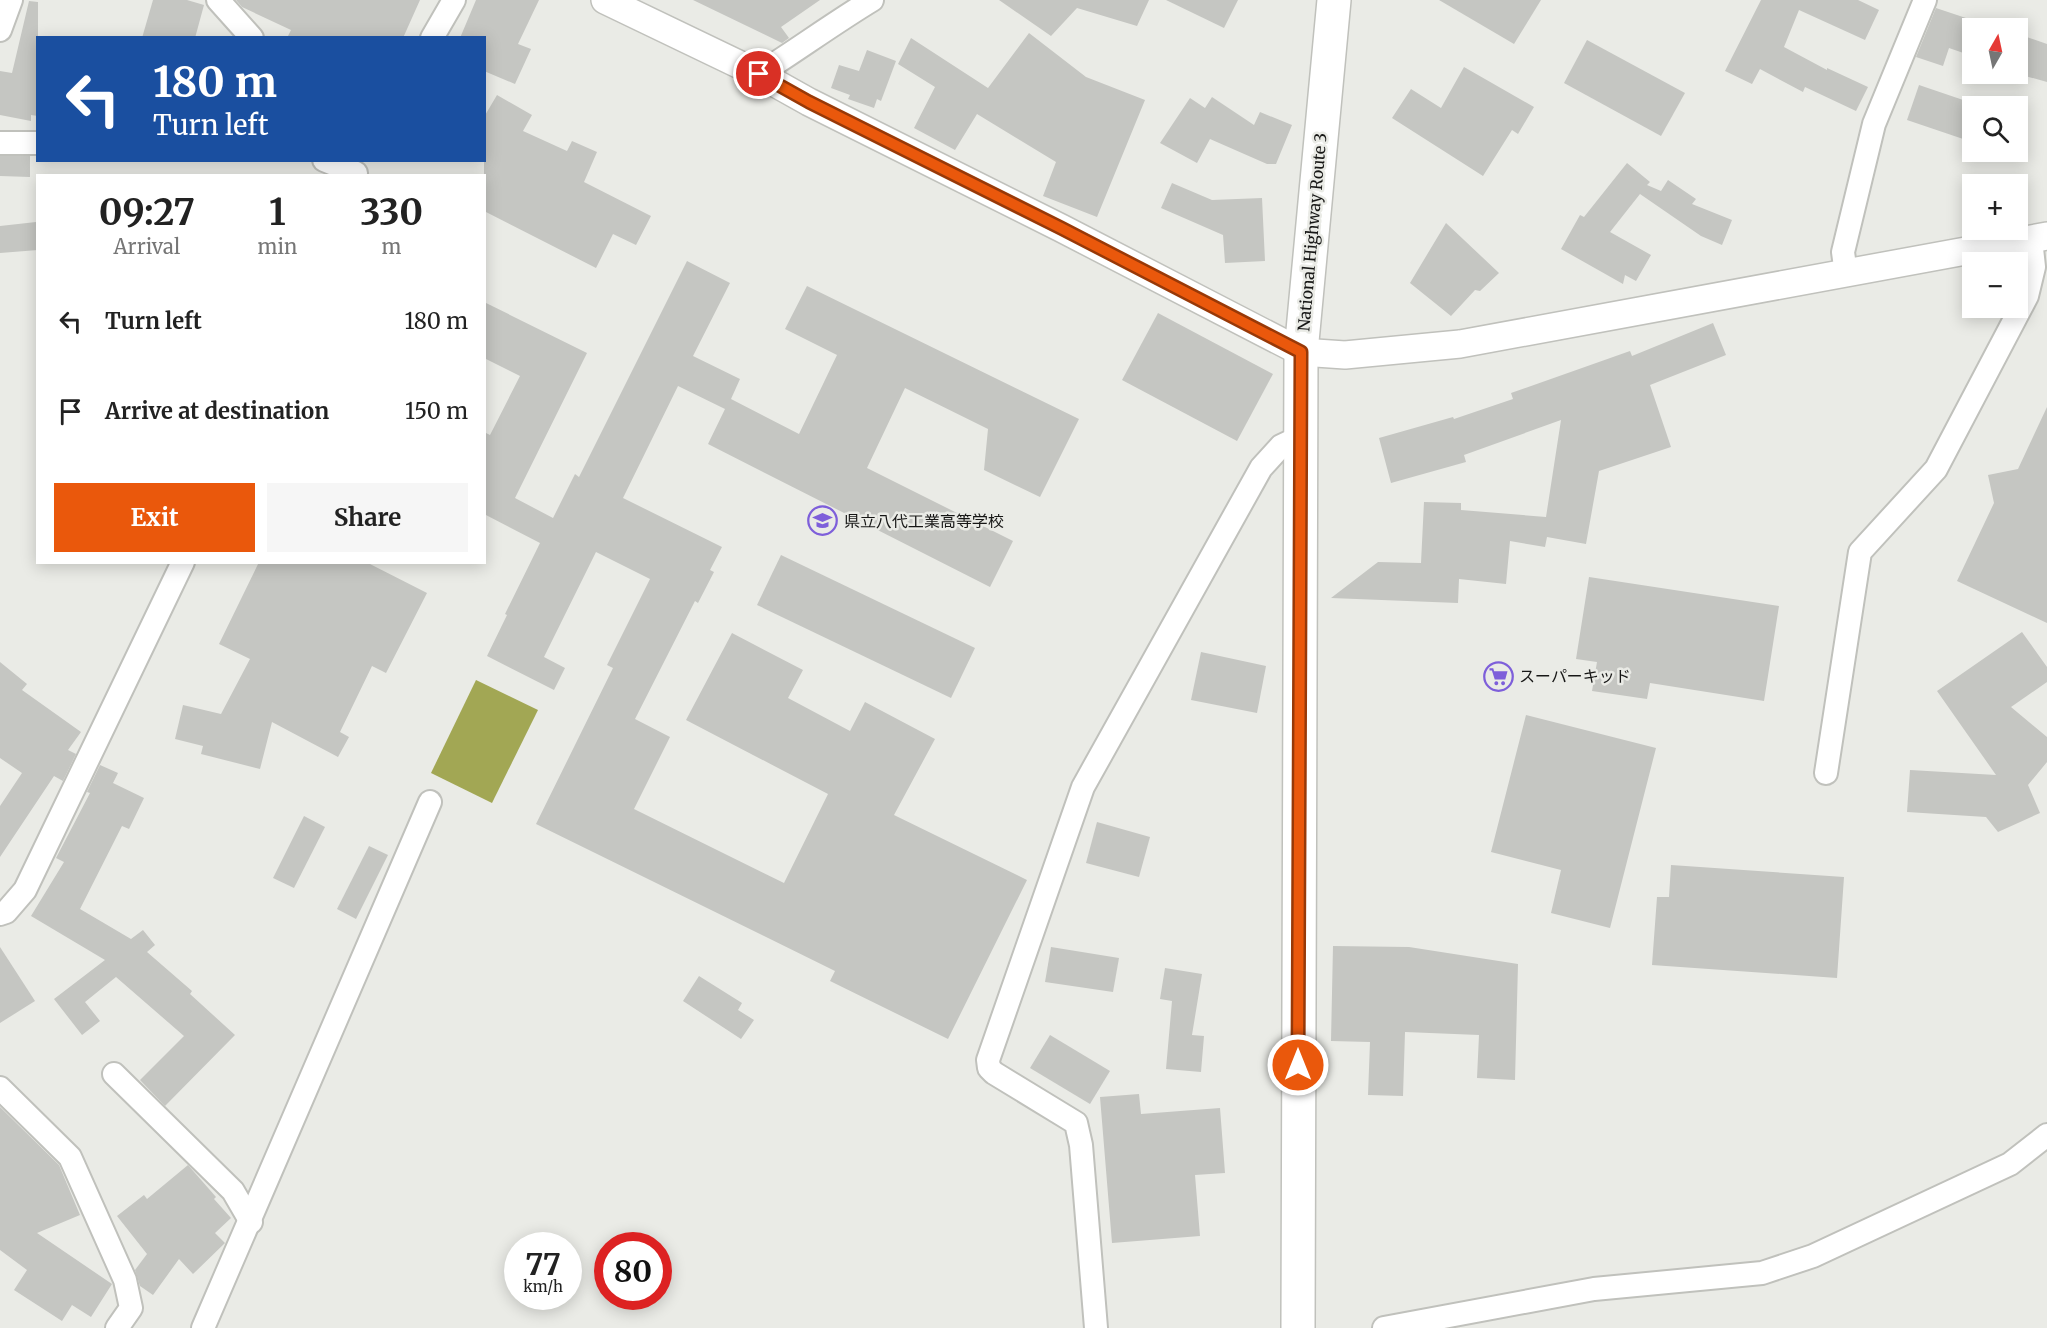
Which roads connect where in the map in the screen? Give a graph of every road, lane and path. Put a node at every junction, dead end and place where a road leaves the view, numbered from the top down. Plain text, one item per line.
1 (10, 0) edge
2 (218, 0) edge
3 (454, 0) edge
4 (605, 0) edge
5 (872, 0) edge
6 (1334, 0) edge
7 (1925, 0) edge
8 (0, 30) edge
9 (250, 36) edge
10 (433, 36) edge
11 (759, 74) junction
12 (0, 143) edge
13 (36, 143) edge
14 (330, 162) edge
15 (358, 170) edge
16 (2039, 237) edge
17 (1846, 274) junction
18 (1301, 352) junction
19 (1300, 437) junction
20 (182, 564) edge
21 (1826, 773) dead end
22 (430, 802) dead end
23 (0, 914) edge
24 (114, 1074) dead end
25 (0, 1088) edge
26 (2047, 1135) edge
27 (251, 1222) junction
28 (117, 1328) edge
29 (203, 1328) edge
30 (1096, 1328) edge
31 (1298, 1328) edge
32 (1384, 1328) edge

1 - 8 street
2 - 9 street
3 - 10 street
4 - 11 street
5 - 11 street
6 - 18 highway, National Highway Route 3
7 - 17 street
11 - 18 street
12 - 13 street
14 - 15 street
16 - 17 street
16 - 21 street
17 - 18 street
18 - 19 highway, National Highway Route 3
19 - 30 street
19 - 31 highway, National Highway Route 3
20 - 23 street
22 - 27 street
24 - 27 street
25 - 28 street
26 - 32 street
27 - 29 street

